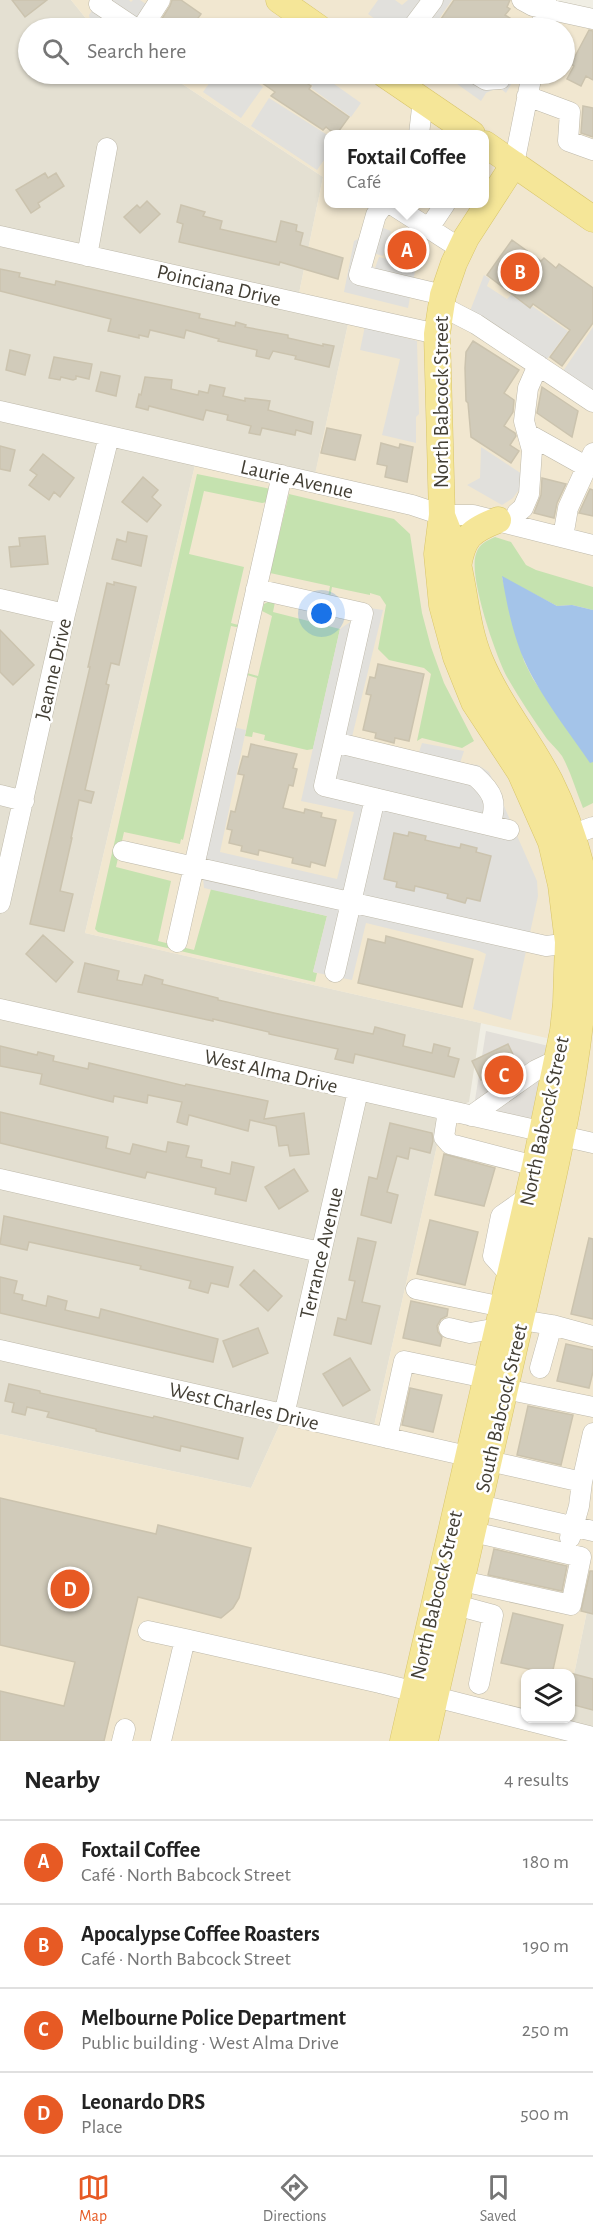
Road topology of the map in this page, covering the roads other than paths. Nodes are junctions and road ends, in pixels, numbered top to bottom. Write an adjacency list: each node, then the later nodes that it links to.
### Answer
1 (102, 0): 6 (street)
2 (160, 0): 7 (street)
3 (279, 0): 8 (main road)
4 (433, 0): 9 (street)
5 (536, 4): 10 (street)
6 (120, 18)
7 (148, 18)
8 (305, 18)
9 (420, 18)
10 (593, 18)
11 (399, 84): 13 (main road)
12 (530, 85): 18 (street); 19 (street)
13 (423, 100): 14 (street); 15 (main road)
14 (419, 130)
15 (465, 130)
16 (489, 147): 19 (main road)
17 (106, 148): 29 (street)
18 (593, 150)
19 (514, 164): 20 (main road, North Babcock Street); 25 (main road)
20 (489, 204)
21 (381, 208): 30 (street)
22 (397, 208): 26 (street)
23 (442, 208): 26 (street)
24 (487, 208): 28 (main road, North Babcock Street)
25 (593, 219)
26 (429, 228): 28 (street)
27 (0, 236): 29 (street, Poinciana Drive)
28 (461, 249): 30 (main road, North Babcock Street)
29 (87, 256): 31 (street, Poinciana Drive)
30 (442, 300): 31 (main road, North Babcock Street); 32 (street)
31 (437, 334): 39 (main road, North Babcock Street)
32 (538, 365): 33 (street); 35 (street)
33 (593, 402)
34 (0, 411): 36 (street, Laurie Avenue)
35 (528, 434): 37 (street); 40 (street)
36 (109, 436): 38 (street, Laurie Avenue); 46 (street, Jeanne Drive)
37 (590, 460): 41 (street)
38 (282, 476): 39 (street, Laurie Avenue); 44 (street)
39 (442, 515): 40 (street, Laurie Avenue); 43 (main road, North Babcock Street); 57 (main road, North Babcock Street)
40 (506, 522): 41 (street, Laurie Avenue); 43 (main road)
41 (563, 537): 42 (street, Laurie Avenue)
42 (593, 544)
43 (458, 567): 51 (main road, North Babcock Street)
44 (256, 589): 47 (street); 53 (street)
45 (0, 599): 46 (street)
46 (65, 614): 50 (street, Jeanne Drive)
47 (334, 742): 49 (street); 49 (street)
48 (0, 795): 50 (street)
49 (375, 798): 54 (street)
50 (24, 801): 55 (street, Jeanne Drive)
51 (582, 831): 57 (main road, North Babcock Street)
52 (123, 851): 53 (street)
53 (193, 867): 54 (street); 56 (street)
54 (350, 902): 57 (street); 58 (street)
55 (0, 903)
56 (177, 942)
57 (584, 942): 60 (main road, North Babcock Street); 64 (main road, North Babcock Street)
58 (335, 972)
59 (0, 1009): 61 (street, West Alma Drive)
60 (557, 1060): 63 (street); 64 (main road, North Babcock Street)
61 (358, 1091): 62 (street, West Alma Drive); 69 (street, Terrance Avenue)
62 (448, 1111): 63 (street, West Alma Drive); 66 (street)
63 (471, 1116): 64 (street, West Alma Drive)
64 (554, 1134): 65 (street, West Alma Drive); 66 (main road, North Babcock Street); 68 (main road, North Babcock Street)
65 (593, 1143)
66 (535, 1166): 71 (main road, North Babcock Street)
67 (0, 1179): 69 (street)
68 (537, 1250): 71 (main road, South Babcock Street)
69 (320, 1252): 79 (street, Terrance Avenue)
70 (416, 1289): 71 (street)
71 (507, 1318): 72 (street); 73 (street); 77 (main road, South Babcock Street)
72 (552, 1325): 74 (street); 76 (street)
73 (449, 1328)
74 (593, 1336)
75 (0, 1350): 79 (street, West Charles Drive)
76 (540, 1368)
77 (496, 1384): 78 (street); 81 (street); 82 (main road, South Babcock Street)
78 (593, 1407)
79 (284, 1415): 81 (street, West Charles Drive)
80 (593, 1432): 83 (street)
81 (387, 1438): 82 (street, West Charles Drive)
82 (478, 1458): 83 (street, West Charles Drive); 84 (main road, South Babcock Street); 92 (main road, North Babcock Street)
83 (582, 1482): 85 (street)
84 (479, 1505): 85 (street); 86 (main road, South Babcock Street)
85 (584, 1529): 87 (street)
86 (473, 1532): 87 (street); 88 (main road, South Babcock Street)
87 (564, 1553): 88 (street)
88 (459, 1593): 91 (street); 92 (main road, South Babcock Street)
89 (148, 1630): 90 (street)
90 (184, 1639): 92 (street); 95 (street)
91 (479, 1684)
92 (425, 1694): 93 (street); 96 (main road, North Babcock Street); 97 (main road, South Babcock Street)
93 (548, 1734): 94 (street)
94 (593, 1737)
95 (161, 1741)
96 (403, 1741)
97 (425, 1741)

